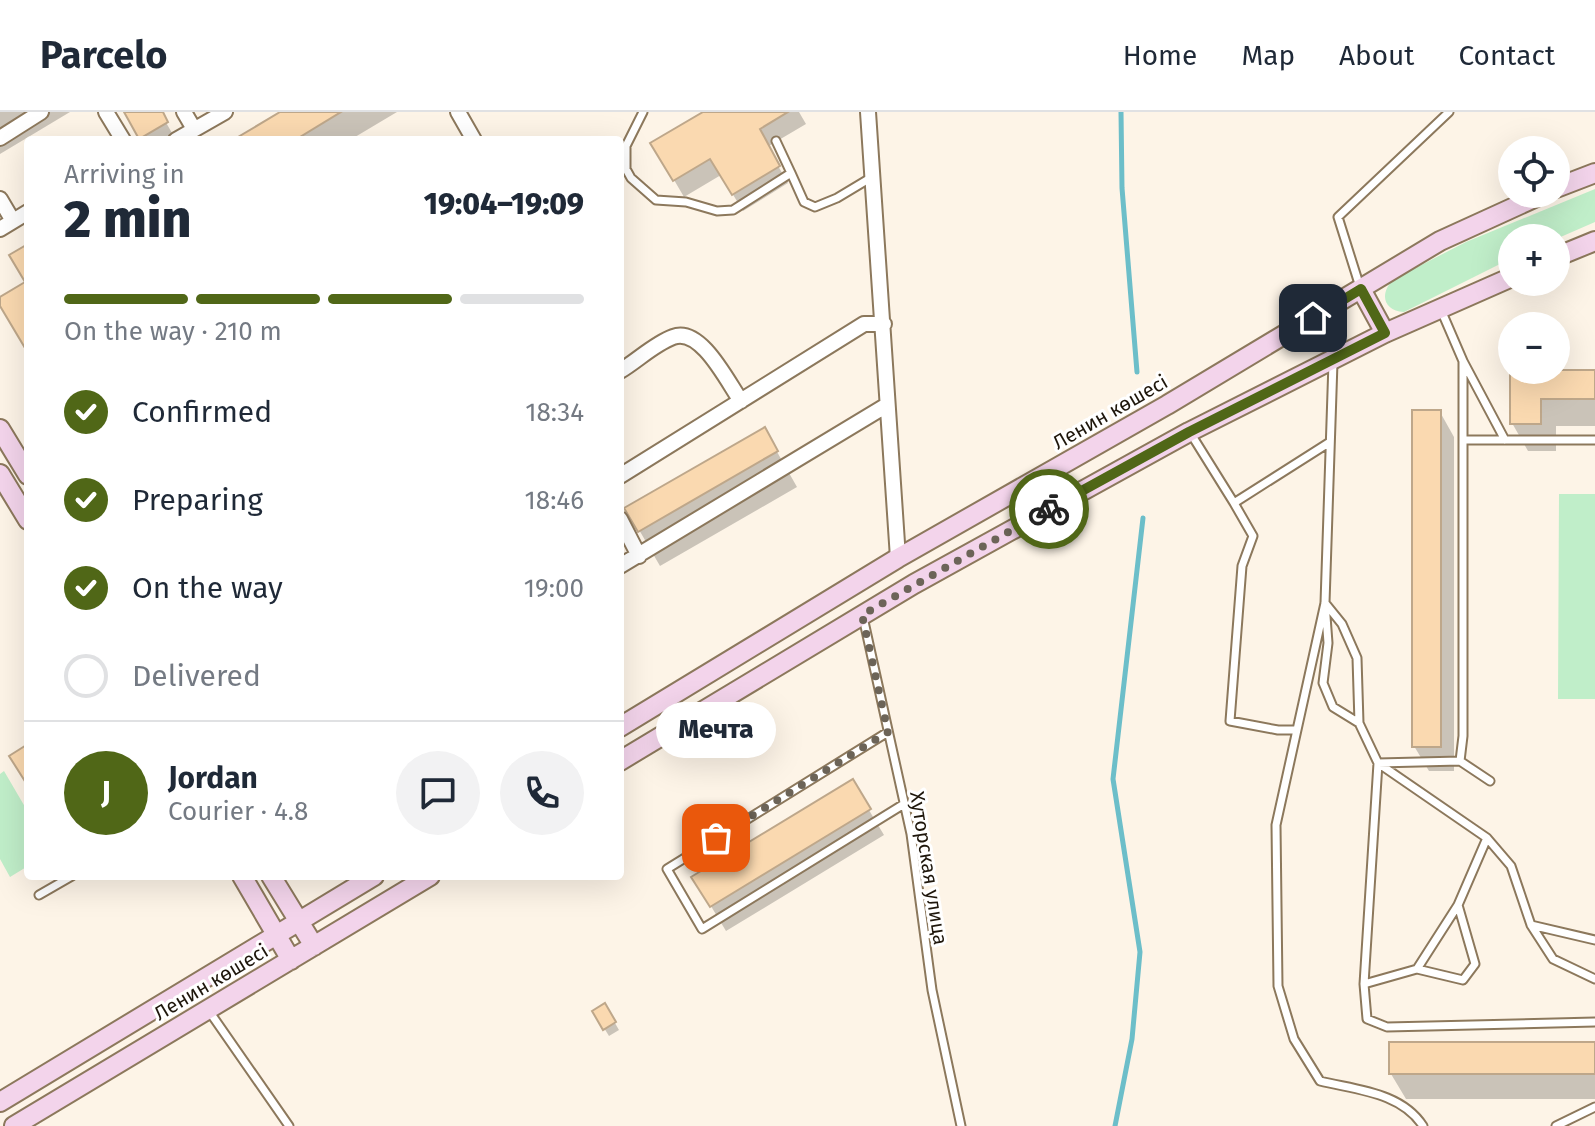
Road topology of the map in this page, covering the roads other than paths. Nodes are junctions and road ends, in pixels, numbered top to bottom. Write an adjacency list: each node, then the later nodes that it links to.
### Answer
1 (41, 112): 13 (street)
2 (106, 112): 10 (street)
3 (184, 112): 9 (street)
4 (225, 112): 9 (street)
5 (458, 112): 12 (street)
6 (643, 112): 15 (lane)
7 (868, 112): 17 (street)
8 (1449, 112): 25 (lane)
9 (194, 129): 11 (street)
10 (121, 136)
11 (183, 136)
12 (472, 136)
13 (0, 138)
14 (776, 141): 15 (lane)
15 (791, 173): 17 (lane)
16 (1595, 173): 18 (main road)
17 (872, 177): 27 (street)
18 (1570, 183)
19 (0, 199): 21 (street)
20 (1512, 208): 25 (main road, Ленин көшесі)
21 (7, 225)
22 (1595, 241): 23 (main road)
23 (1570, 251)
24 (1498, 284): 26 (main road)
25 (1361, 289): 28 (main road); 47 (main road, Ленин көшесі)
26 (1441, 310): 28 (main road); 30 (lane)
27 (884, 324): 32 (street); 33 (street)
28 (1385, 333): 29 (main road)
29 (1333, 360): 35 (main road); 39 (lane)
30 (1463, 361): 36 (lane); 37 (lane)
31 (624, 365): 32 (street)
32 (741, 401): 42 (street)
33 (887, 405): 46 (street); 47 (street)
34 (0, 429): 40 (main road)
35 (1189, 432): 43 (lane); 49 (main road)
36 (1463, 440): 37 (lane); 57 (lane)
37 (1505, 440): 38 (lane)
38 (1595, 440)
39 (1330, 442): 43 (lane); 50 (lane)
40 (24, 468)
41 (0, 474): 44 (main road)
42 (624, 474)
43 (1234, 503): 54 (lane)
44 (24, 513)
45 (624, 527): 46 (street)
46 (639, 556): 48 (street)
47 (898, 558): 49 (main road); 53 (main road, Ленин көшесі)
48 (624, 564)
49 (914, 584): 51 (main road)
50 (1325, 603): 52 (lane); 52 (lane); 54 (lane)
51 (862, 615): 55 (lane, Хуторская улица); 56 (main road)
52 (1359, 723): 58 (lane)
53 (624, 725)
54 (1296, 730): 85 (lane)
55 (888, 732): 60 (lane, Хуторская улица); 60 (lane)
56 (624, 759)
57 (1460, 761): 58 (lane); 59 (lane)
58 (1378, 763): 61 (lane); 77 (lane)
59 (1490, 781)
60 (904, 804): 84 (lane, Хуторская улица)
61 (1487, 838): 68 (lane); 70 (lane)
62 (65, 880): 67 (lane)
63 (244, 880): 71 (main road)
64 (273, 880): 69 (main road)
65 (367, 880): 69 (main road, Ленин көшесі)
66 (423, 880): 73 (main road, Ленин көшесі)
67 (39, 895)
68 (1458, 905): 75 (lane); 75 (lane)
69 (299, 922): 71 (main road, Ленин көшесі); 73 (main road)
70 (1531, 925): 72 (lane); 76 (lane)
71 (277, 934): 74 (main road); 80 (main road, Ленин көшесі)
72 (1595, 940)
73 (314, 946): 74 (main road, Ленин көшесі)
74 (291, 960): 78 (main road, Ленин көшесі)
75 (1417, 969): 77 (lane)
76 (1595, 979)
77 (1364, 984): 79 (lane)
78 (207, 1010): 82 (main road, Ленин көшесі); 83 (lane)
79 (1595, 1022)
80 (0, 1102)
81 (1595, 1107): 86 (lane)
82 (14, 1126)
83 (289, 1126)
84 (961, 1126)
85 (1423, 1126)
86 (1556, 1126)

